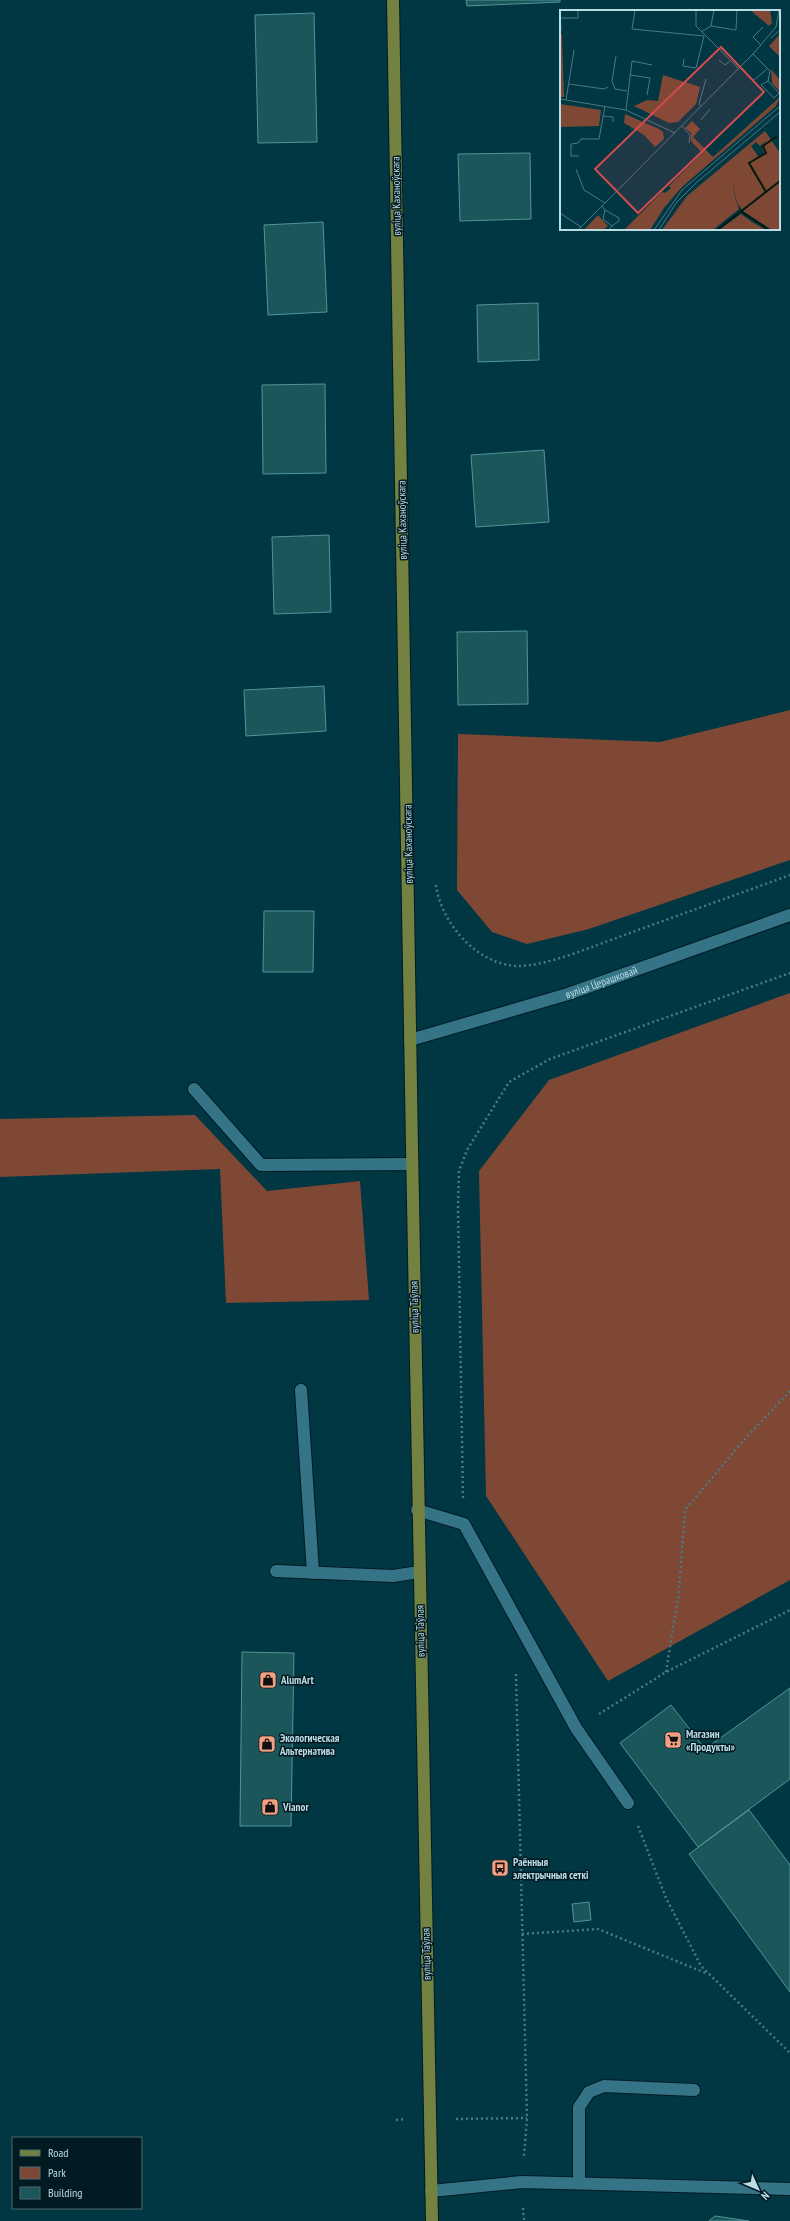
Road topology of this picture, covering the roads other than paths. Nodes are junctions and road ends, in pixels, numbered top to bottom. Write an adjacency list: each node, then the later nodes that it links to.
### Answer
1 (393, 0): 3 (main road, вуліца Каханоўскага)
2 (790, 915): 3 (street, вуліца Церашковай)
3 (410, 1040): 5 (main road, вуліца Таўлая)
4 (194, 1089): 5 (street)
5 (412, 1164): 7 (main road, вуліца Таўлая)
6 (301, 1390): 10 (street)
7 (417, 1510): 9 (main road, вуліца Таўлая); 11 (street)
8 (276, 1571): 10 (street)
9 (419, 1572): 10 (street); 15 (main road, вуліца Таўлая)
10 (313, 1573)
11 (628, 1803)
12 (694, 2090): 13 (street)
13 (579, 2182): 14 (street); 15 (street)
14 (790, 2188)
15 (431, 2191): 16 (main road, вуліца Таўлая)
16 (432, 2221)

